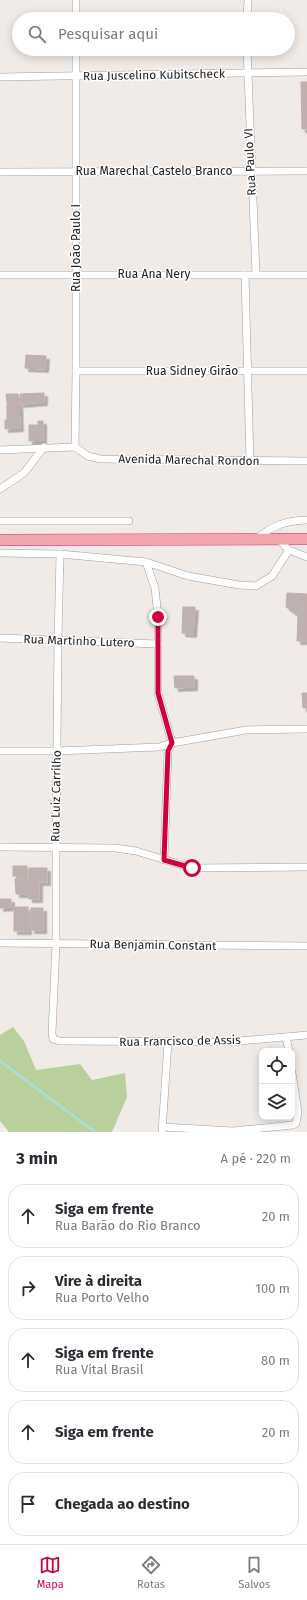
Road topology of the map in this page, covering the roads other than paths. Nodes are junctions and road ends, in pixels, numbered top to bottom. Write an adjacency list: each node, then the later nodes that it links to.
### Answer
1 (76, 0): 3 (street)
2 (248, 0): 4 (street)
3 (76, 12)
4 (247, 12)
5 (76, 56): 9 (street, Rua João Paulo I)
6 (247, 56): 8 (street, Rua Paulo VI)
7 (307, 72): 8 (street, Rua Juscelino Kubitscheck)
8 (247, 73): 9 (street, Rua Juscelino Kubitscheck); 12 (street, Rua Paulo VI)
9 (76, 76): 10 (street, Rua Juscelino Kubitscheck); 14 (street, Rua João Paulo I)
10 (0, 77)
11 (307, 170): 12 (street, Rua Marechal Castelo Branco)
12 (251, 171): 14 (street, Rua Marechal Castelo Branco); 16 (street, Rua Paulo VI)
13 (0, 172): 14 (street, Rua Marechal Castelo Branco)
14 (77, 172): 15 (street, Rua João Paulo I)
15 (76, 274): 17 (street, Rua Ana Nery); 18 (street, Rua Ana Nery); 20 (street, Rua João Paulo I)
16 (256, 274): 18 (street, Rua Ana Nery); 19 (street, Rua Ana Nery)
17 (0, 275)
18 (245, 275): 21 (street)
19 (307, 275)
20 (76, 371): 21 (street, Rua Sidney Girão); 23 (street, Rua João Paulo I)
21 (247, 371): 22 (street, Rua Sidney Girão); 26 (street)
22 (307, 371)
23 (75, 447): 24 (street); 26 (street, Avenida Marechal Rondon)
24 (44, 448): 25 (street); 28 (street)
25 (0, 450)
26 (250, 461): 27 (street, Avenida Marechal Rondon)
27 (307, 461)
28 (0, 489)
29 (307, 520): 35 (street)
30 (0, 521): 31 (street)
31 (129, 521)
32 (278, 539): 33 (highway); 35 (highway); 36 (street)
33 (307, 539)
34 (0, 540): 35 (highway)
35 (255, 540)
36 (289, 550): 39 (street); 40 (street)
37 (0, 553): 38 (street)
38 (60, 554): 40 (street); 42 (street, Rua Luiz Carrilho)
39 (307, 556)
40 (146, 562): 43 (street)
41 (0, 638): 42 (street, Rua Martinho Lutero)
42 (58, 639): 43 (street, Rua Martinho Lutero); 47 (street, Rua Luiz Carrilho)
43 (158, 644): 45 (street)
44 (307, 729): 45 (street)
45 (172, 743): 47 (street); 50 (street)
46 (0, 751): 47 (street)
47 (57, 751): 49 (street, Rua Luiz Carrilho)
48 (0, 847): 49 (street)
49 (56, 848): 50 (street); 53 (street, Rua Luiz Carrilho)
50 (167, 861): 51 (street)
51 (307, 867)
52 (0, 943): 53 (street, Rua Benjamin Constant)
53 (56, 944): 54 (street, Rua Benjamin Constant); 57 (street, Rua Luiz Carrilho)
54 (307, 946)
55 (307, 1035): 56 (street, Rua Francisco de Assis)
56 (286, 1037): 58 (street, Rua Francisco de Assis); 59 (street)
57 (53, 1038): 58 (street, Rua Francisco de Assis)
58 (168, 1042): 61 (street)
59 (288, 1048)
60 (294, 1084): 61 (street)
61 (162, 1129)

